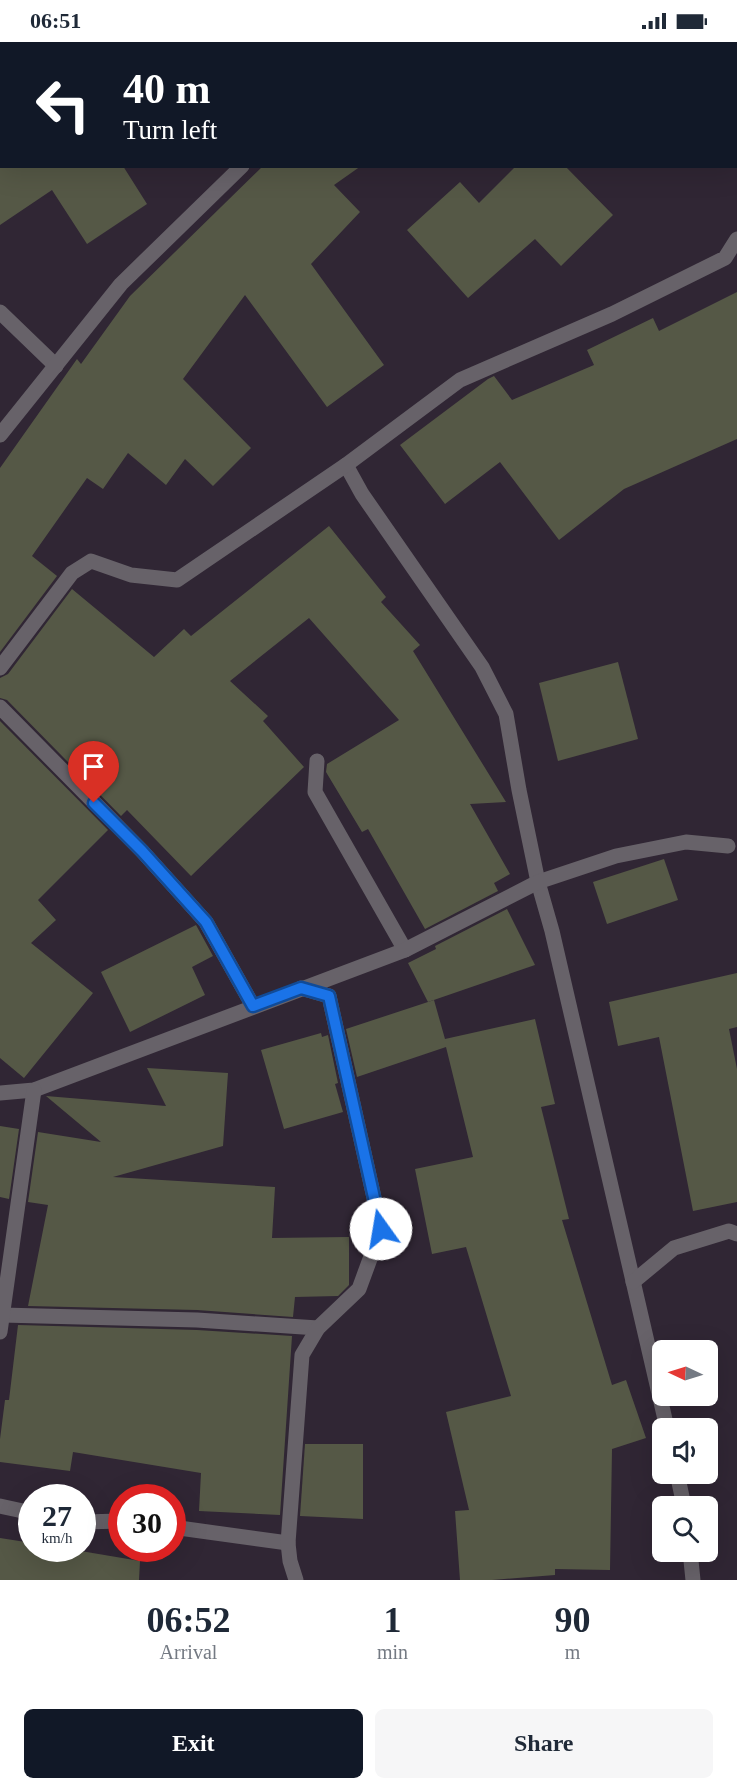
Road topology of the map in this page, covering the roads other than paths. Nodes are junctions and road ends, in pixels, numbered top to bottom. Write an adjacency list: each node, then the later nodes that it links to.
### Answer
1 (240, 168): 4 (street)
2 (737, 239): 6 (street)
3 (0, 312): 4 (street)
4 (56, 366): 5 (street)
5 (0, 435)
6 (346, 465): 7 (street); 11 (street)
7 (0, 668)
8 (0, 707): 14 (street)
9 (317, 761): 12 (street)
10 (728, 846): 11 (street)
11 (538, 882): 12 (street); 18 (street)
12 (405, 950): 13 (street)
13 (301, 988): 14 (street); 20 (street)
14 (253, 1006): 15 (street)
15 (34, 1090): 16 (street); 19 (street)
16 (0, 1093)
17 (737, 1234): 18 (street)
18 (633, 1282): 22 (street)
19 (2, 1315): 20 (street); 21 (street)
20 (318, 1328): 26 (street)
21 (0, 1332)
22 (665, 1418)
23 (0, 1506): 24 (street)
24 (18, 1510)
25 (186, 1529): 26 (street)
26 (288, 1543): 28 (street)
27 (691, 1562): 29 (street)
28 (296, 1580)
29 (693, 1580)

